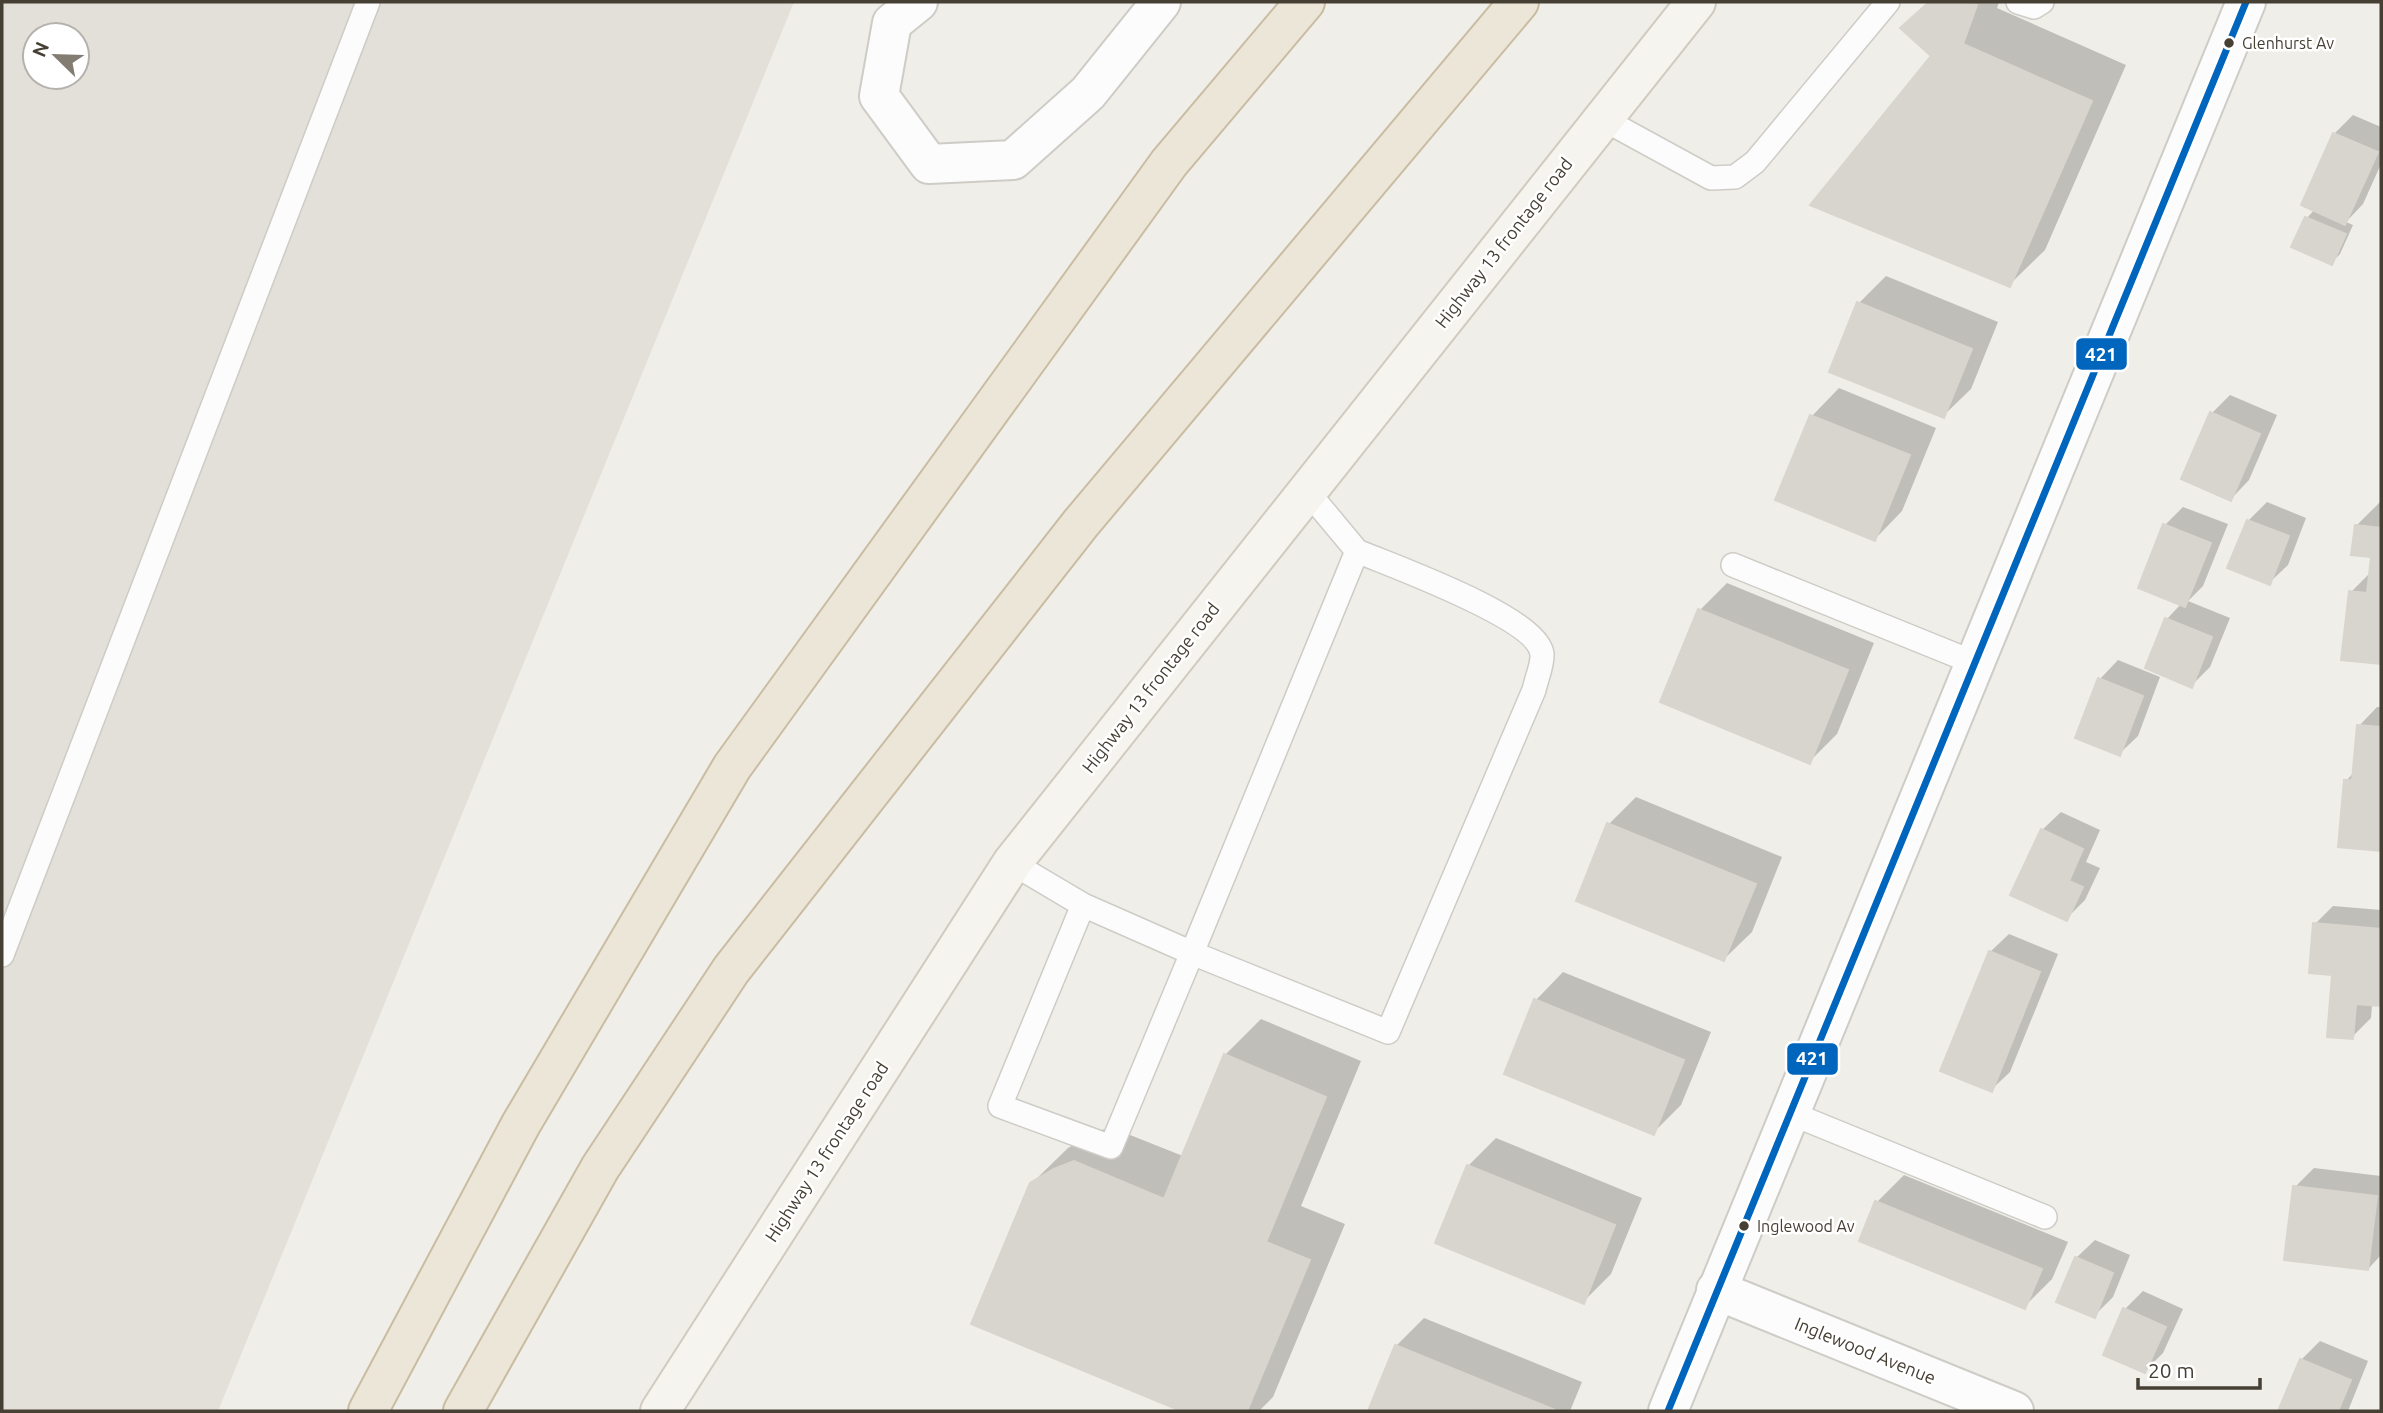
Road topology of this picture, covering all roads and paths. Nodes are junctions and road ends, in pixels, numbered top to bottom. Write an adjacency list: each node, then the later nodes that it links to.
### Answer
1 (368, 2): 19 (lane)
2 (918, 2): 3 (street)
3 (1161, 2)
4 (1305, 2): 23 (highway)
5 (1520, 2): 24 (highway)
6 (1696, 2): 11 (street, Highway 13 frontage road)
7 (1888, 2): 11 (lane)
8 (2018, 2): 9 (lane)
9 (2042, 2)
10 (2246, 2): 15 (street)
11 (1603, 119): 12 (street, Highway 13 frontage road)
12 (1307, 491): 13 (lane); 16 (street, Highway 13 frontage road)
13 (1357, 551): 18 (lane); 18 (lane)
14 (1733, 565): 15 (lane)
15 (1975, 663): 20 (street)
16 (1012, 863): 17 (lane); 25 (street, Highway 13 frontage road)
17 (1083, 905): 18 (lane); 18 (lane)
18 (1192, 953)
19 (2, 955)
20 (1790, 1113): 21 (lane); 22 (street)
21 (2045, 1217)
22 (1716, 1290): 26 (street); 27 (street, Inglewood Avenue)
23 (368, 1411)
24 (463, 1411)
25 (660, 1411)
26 (1668, 1411)
27 (2014, 1411)

